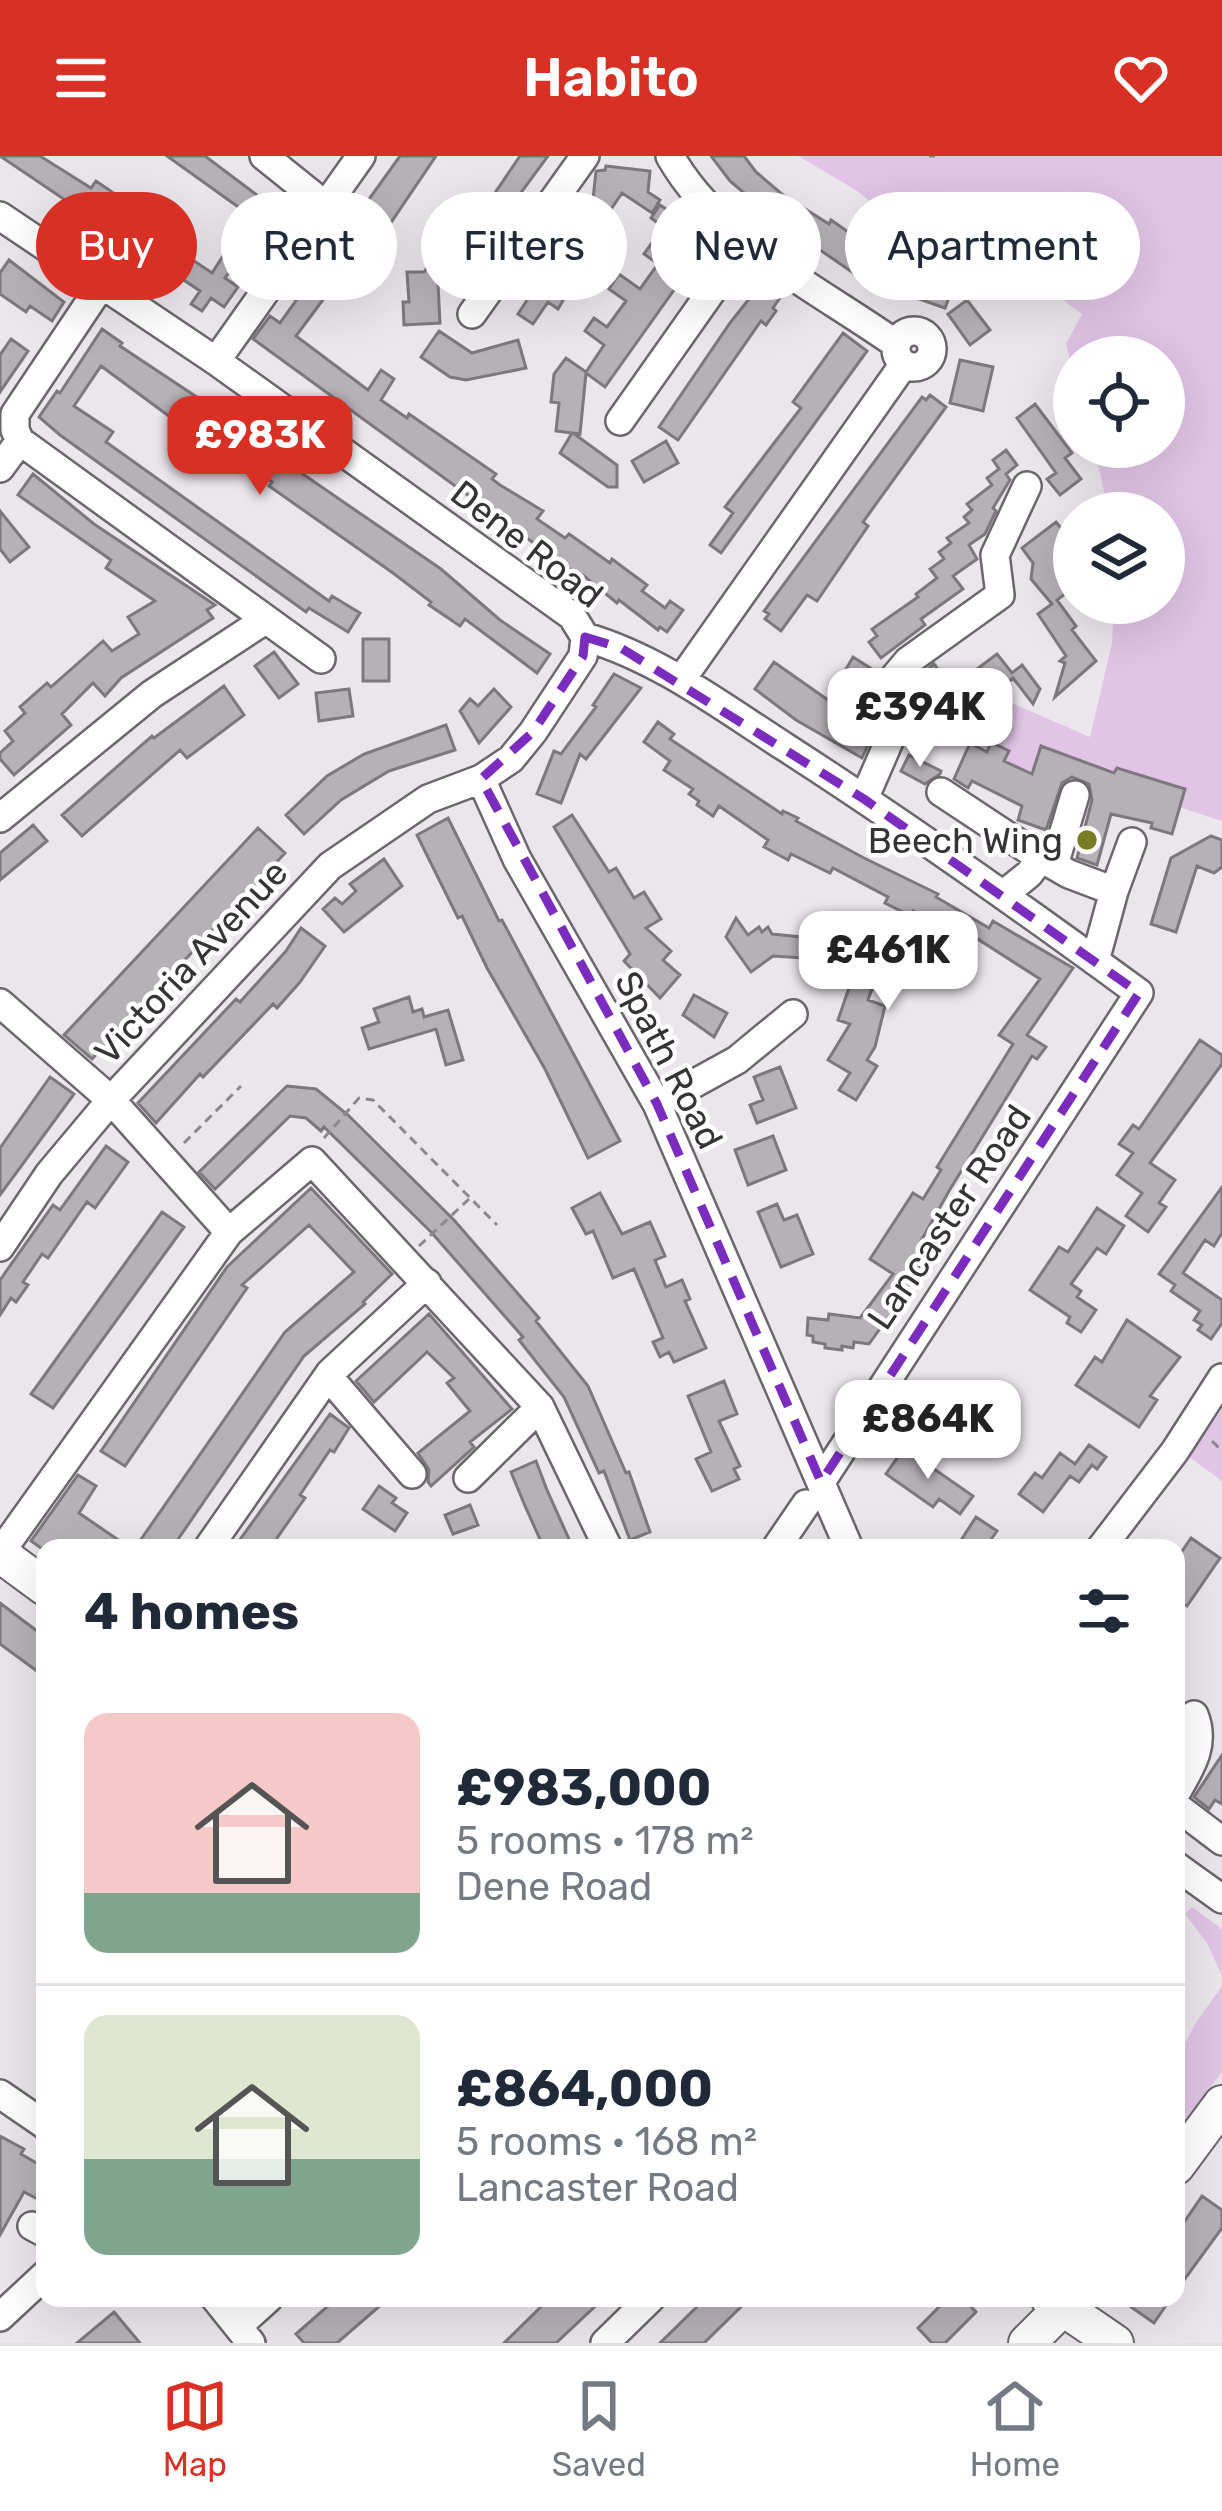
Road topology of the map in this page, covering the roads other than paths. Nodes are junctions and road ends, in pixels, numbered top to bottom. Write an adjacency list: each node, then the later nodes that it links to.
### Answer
1 (264, 156): 5 (street)
2 (361, 156): 6 (street)
3 (585, 156): 15 (street)
4 (670, 156): 7 (street)
5 (309, 192)
6 (335, 192)
7 (696, 192)
8 (0, 216): 9 (street, Dene Road)
9 (36, 240)
10 (821, 296): 24 (street)
11 (91, 300): 18 (street)
12 (126, 300): 16 (street, Dene Road)
13 (259, 300): 16 (street)
14 (706, 300): 17 (street)
15 (472, 314)
16 (216, 361): 22 (street, Dene Road)
17 (620, 421)
18 (20, 441): 19 (street); 21 (street)
19 (0, 468)
20 (1028, 486): 28 (street)
21 (265, 620): 23 (street); 29 (street)
22 (585, 637): 24 (street, Dene Road); 25 (street)
23 (321, 659)
24 (681, 680): 28 (street, Dene Road)
25 (481, 779): 38 (street, Victoria Avenue); 39 (street, Spath Road)
26 (941, 792): 31 (street)
27 (1075, 795): 31 (street)
28 (864, 799): 33 (street, Dene Road)
29 (0, 818)
30 (1132, 842): 32 (street)
31 (1048, 862): 32 (street); 33 (street)
32 (1114, 891): 34 (street)
33 (1004, 893): 34 (street, Dene Road)
34 (1095, 961): 35 (street, Dene Road)
35 (1139, 993): 48 (street, Lancaster Road)
36 (793, 1014): 39 (street)
37 (5, 1018): 38 (street)
38 (111, 1100): 40 (street); 41 (street, Victoria Avenue)
39 (657, 1104): 48 (street, Spath Road)
40 (229, 1232): 42 (street); 54 (street)
41 (0, 1247)
42 (427, 1283): 43 (street); 45 (street)
43 (328, 1376): 46 (street); 49 (street)
44 (1222, 1378): 53 (street)
45 (540, 1407): 47 (street); 50 (street)
46 (412, 1474)
47 (468, 1478)
48 (814, 1493): 51 (street, Lancaster Road); 52 (street, Spath Road)
49 (214, 1539)
50 (604, 1539)
51 (782, 1539)
52 (843, 1539)
53 (1108, 1539)
54 (0, 1553): 55 (main road)
55 (36, 1580)
56 (1193, 1715): 57 (street)
57 (1185, 1775)
58 (1185, 1814): 59 (street)
59 (1222, 1841)
60 (1185, 1872): 61 (street)
61 (1222, 1899)
62 (0, 2094): 64 (street)
63 (1222, 2104): 65 (main road)
64 (36, 2119)
65 (1185, 2144)
66 (36, 2284): 72 (street)
67 (222, 2307): 73 (street)
68 (264, 2307): 73 (street)
69 (642, 2307): 74 (street)
70 (1056, 2307): 75 (main road)
71 (1069, 2307): 76 (main road)
72 (0, 2317)
73 (246, 2338)
74 (605, 2343)
75 (1027, 2343)
76 (1115, 2343)

